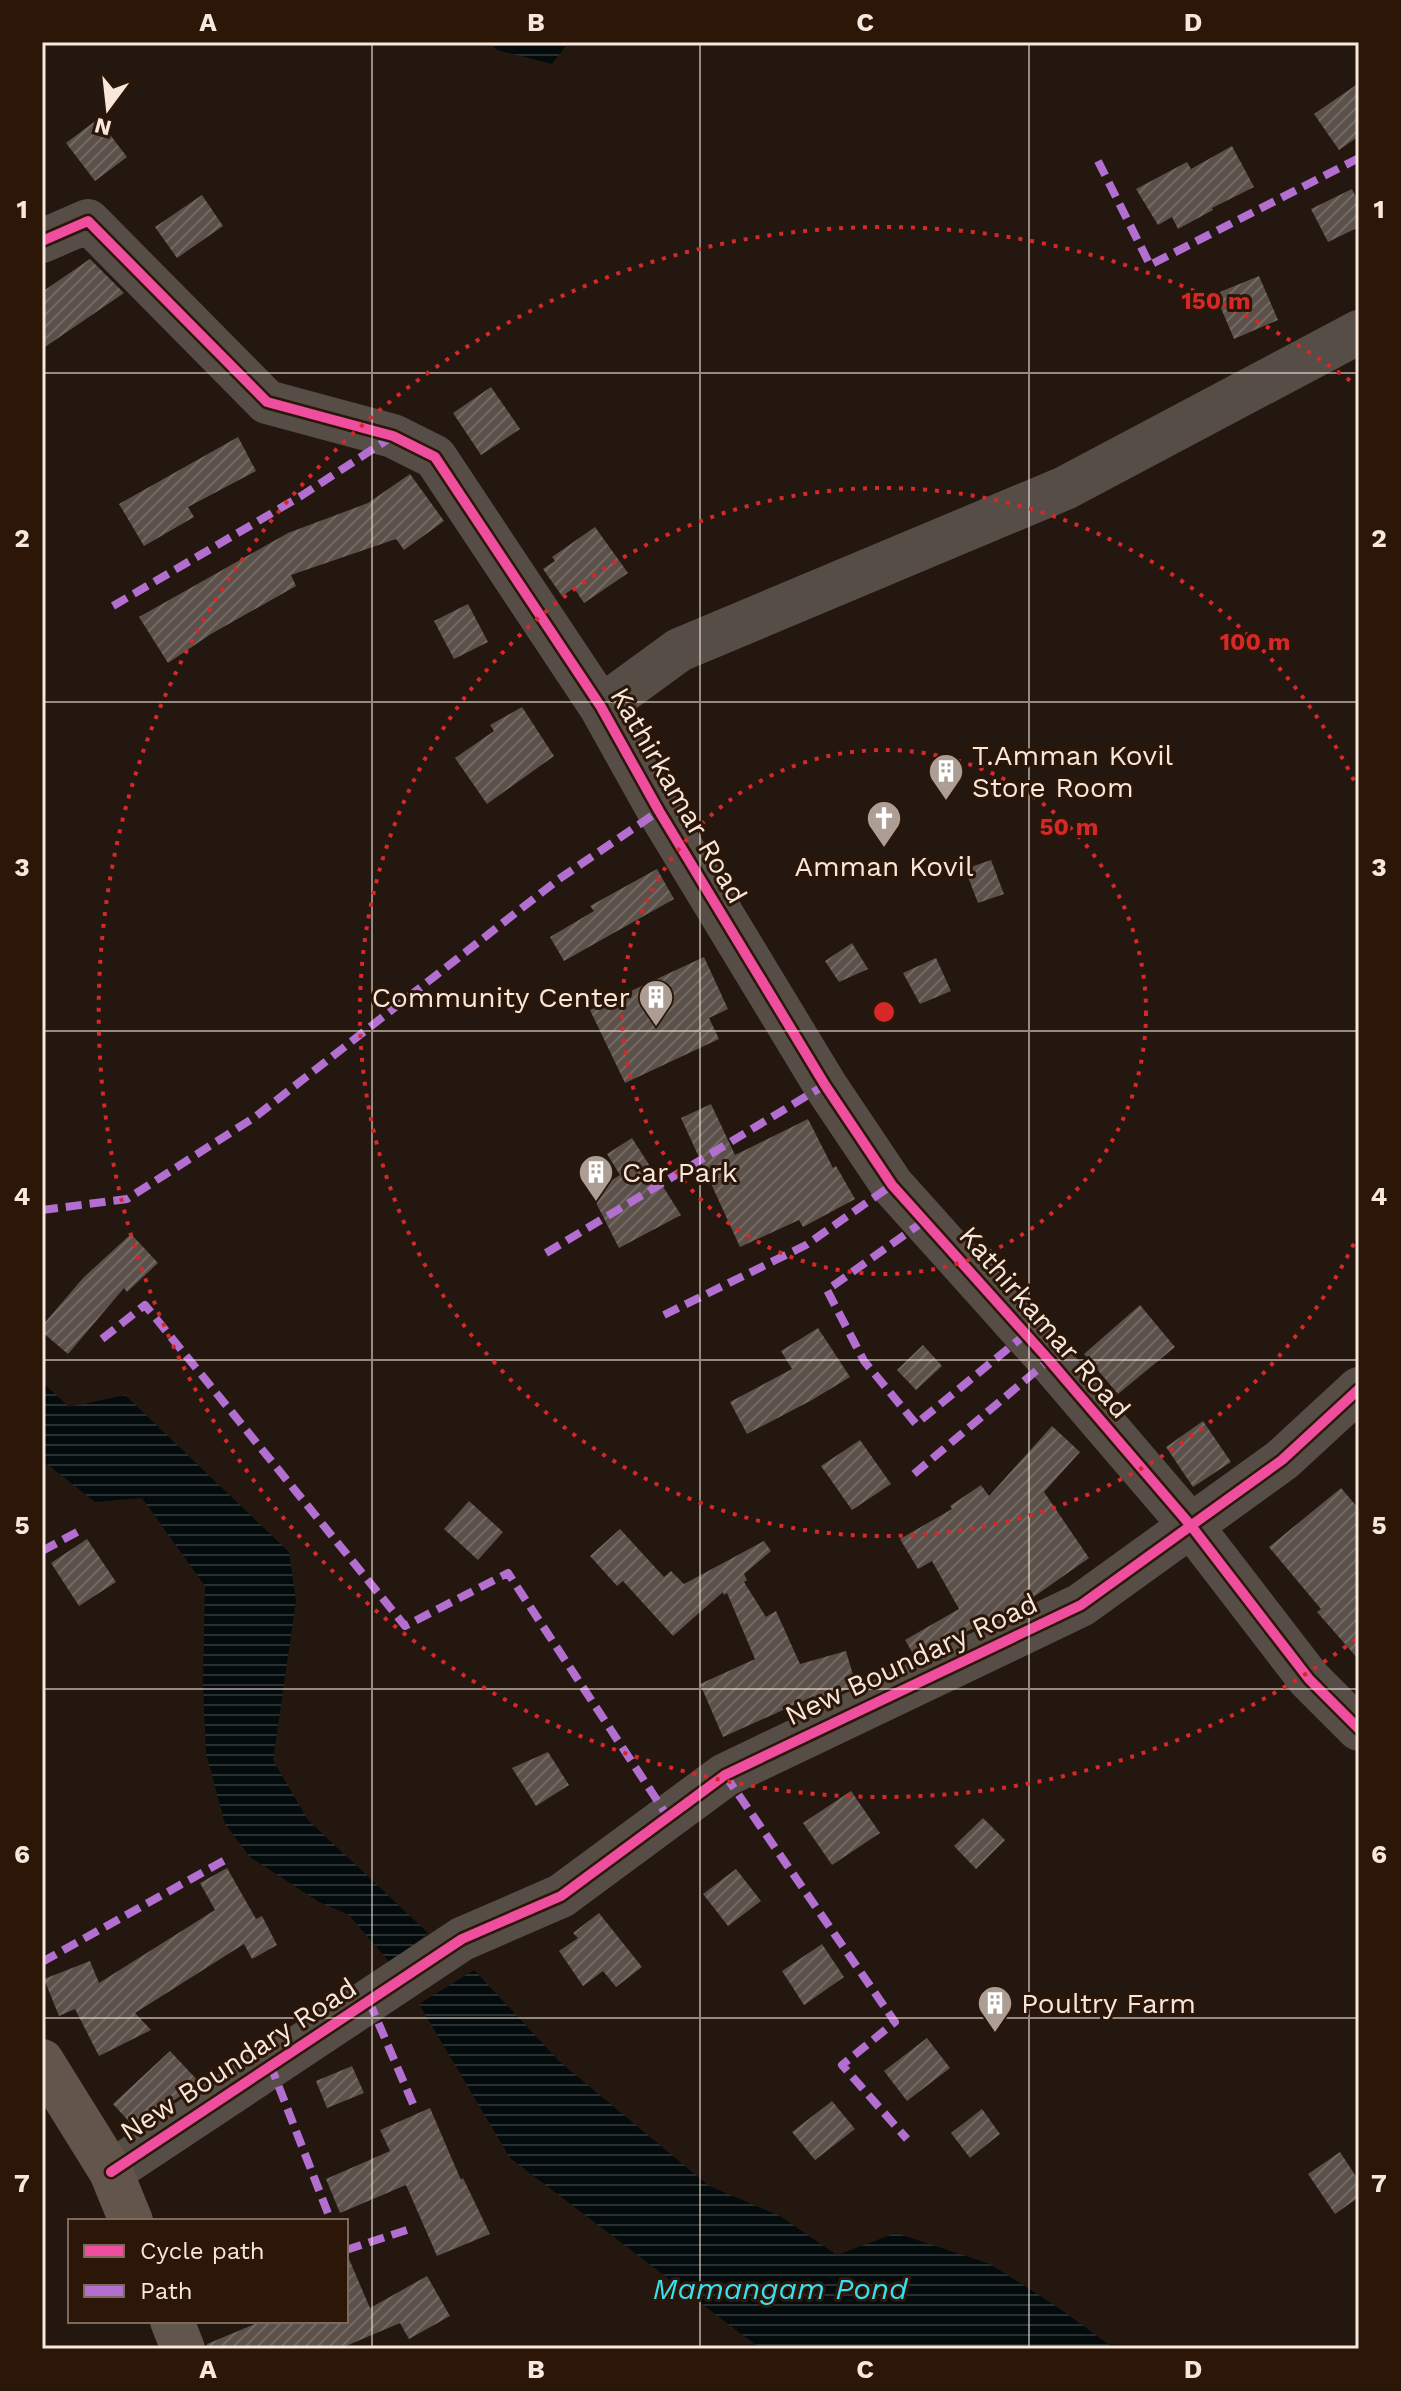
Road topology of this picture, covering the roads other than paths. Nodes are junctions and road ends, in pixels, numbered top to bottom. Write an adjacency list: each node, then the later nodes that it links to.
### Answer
1 (42, 241): 3 (street, Kathirkamar Road)
2 (1359, 332): 3 (street)
3 (601, 707): 5 (street, Kathirkamar Road)
4 (1359, 1389): 5 (street, New Boundary Road)
5 (1192, 1527): 6 (street, Kathirkamar Road); 8 (street, New Boundary Road)
6 (1359, 1729)
7 (42, 2061): 8 (main road)
8 (111, 2172): 9 (main road)
9 (130, 2219)
10 (173, 2323): 11 (main road)
11 (183, 2349)

